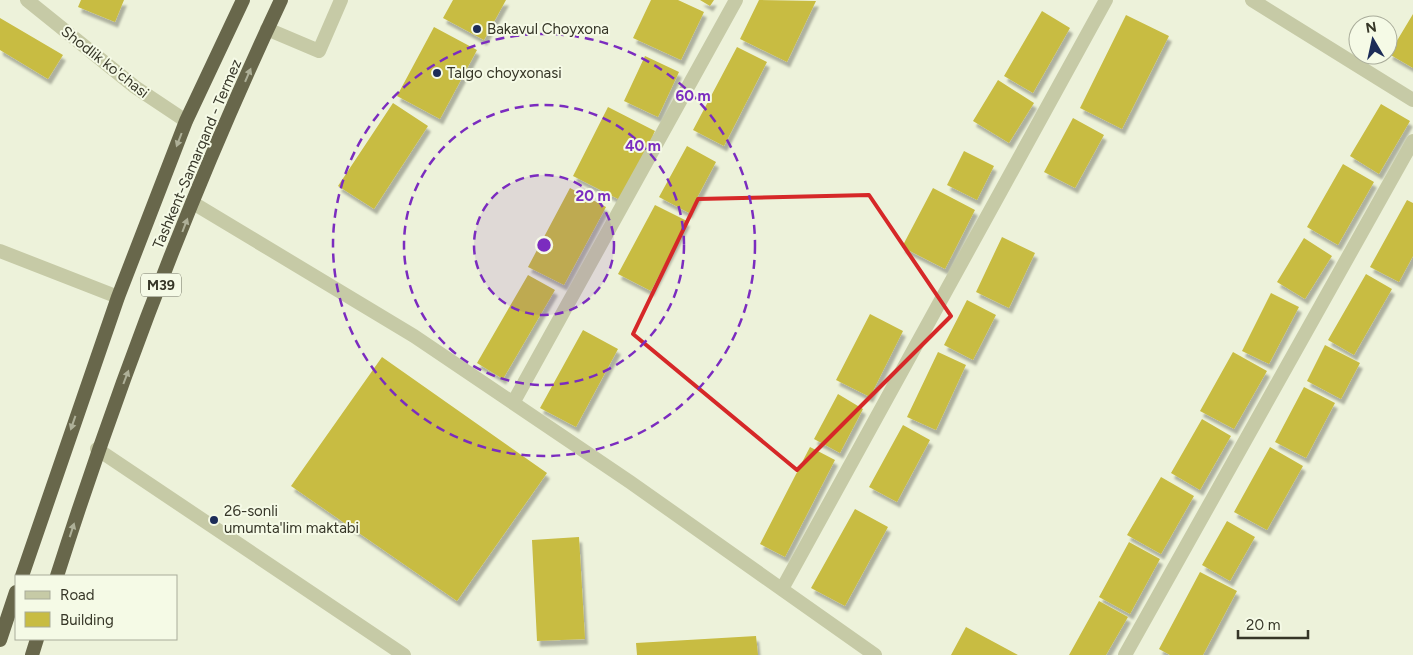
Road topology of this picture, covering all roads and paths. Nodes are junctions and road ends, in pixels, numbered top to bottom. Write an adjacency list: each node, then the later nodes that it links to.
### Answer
1 (26, 0): 10 (street, Shodlik ko'chasi)
2 (243, 0): 10 (highway, Tashkent-Samarqand - Termez / M39)
3 (281, 0): 8 (highway, Tashkent-Samarqand - Termez / M39)
4 (342, 0): 8 (street)
5 (736, 0): 15 (street)
6 (1106, 0): 19 (street)
7 (1252, 0): 9 (street)
8 (268, 28): 12 (highway, Tashkent-Samarqand - Termez / M39, one-way to 8)
9 (1413, 100)
10 (186, 121): 14 (highway, Tashkent-Samarqand - Termez / M39, one-way to 14)
11 (1413, 141): 27 (street)
12 (193, 203): 15 (street); 16 (highway, Tashkent-Samarqand - Termez / M39, one-way to 12)
13 (0, 251): 14 (street)
14 (118, 297): 17 (highway, Tashkent-Samarqand - Termez / M39, one-way to 17)
15 (513, 403): 19 (street)
16 (97, 449): 18 (highway, Tashkent-Samarqand - Termez / M39, one-way to 16); 25 (street)
17 (22, 575)
18 (57, 575)
19 (782, 589): 26 (street)
20 (15, 594): 21 (highway)
21 (3, 618): 22 (highway)
22 (0, 640)
23 (37, 640): 24 (highway)
24 (32, 655)
25 (404, 655)
26 (875, 655)
27 (1125, 655)

